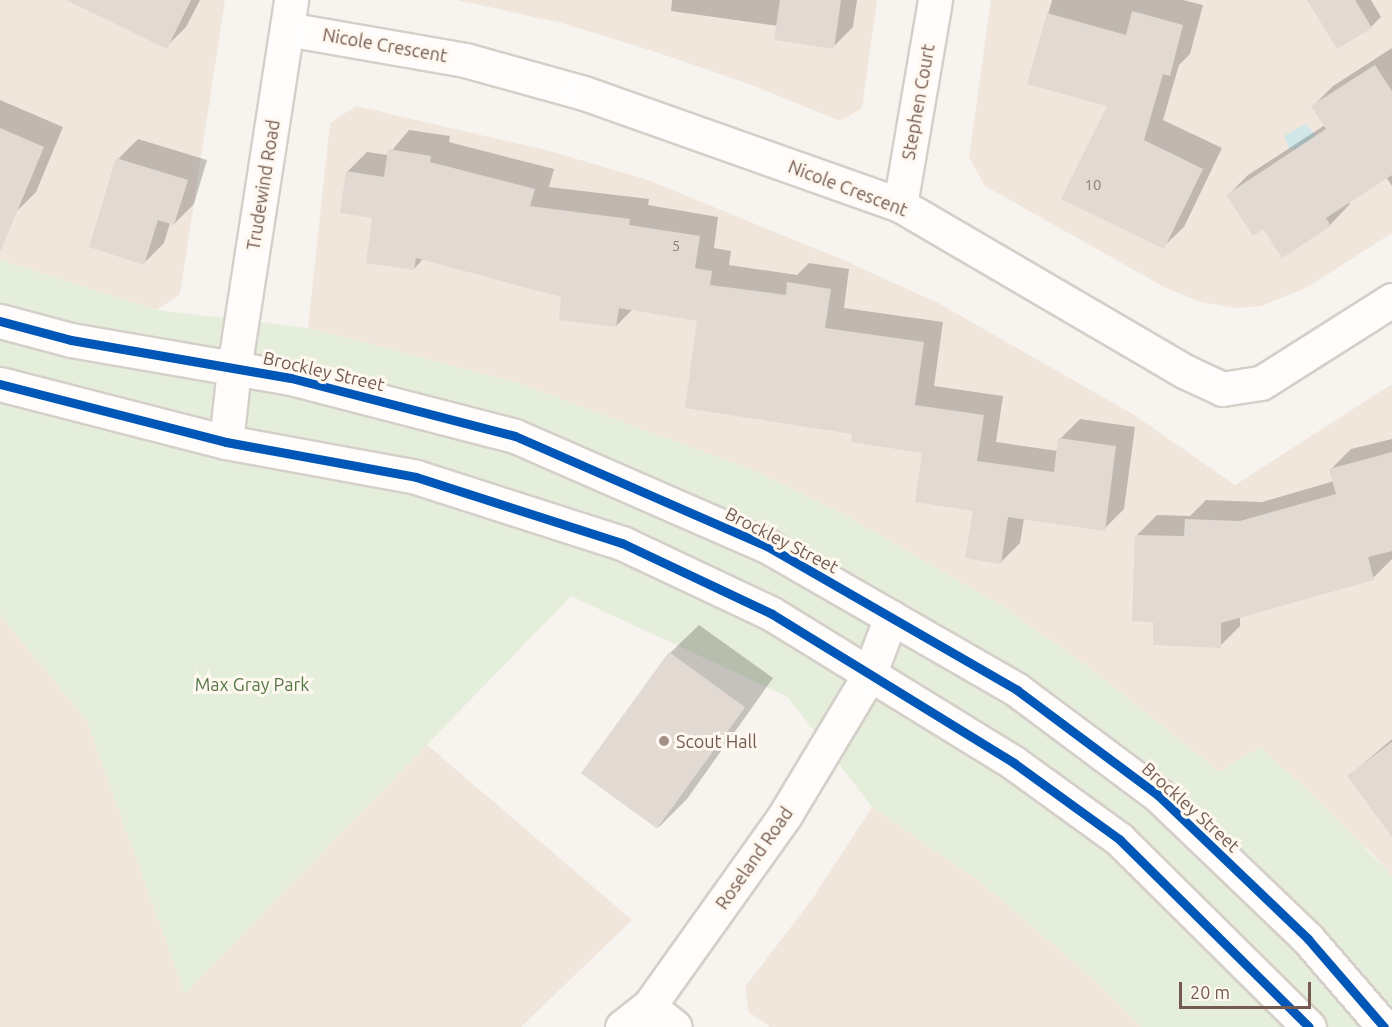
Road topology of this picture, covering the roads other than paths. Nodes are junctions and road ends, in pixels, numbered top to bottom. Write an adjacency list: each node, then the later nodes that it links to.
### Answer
1 (935, 0): 3 (main road, Stephen Court)
2 (289, 15): 3 (main road, Nicole Crescent); 6 (main road, Trudewind Road)
3 (900, 205): 4 (main road, Nicole Crescent)
4 (1392, 300)
5 (0, 321): 6 (main road, Brockley Street)
6 (234, 369): 8 (main road, Trudewind Road); 9 (main road, Brockley Street)
7 (0, 384): 8 (main road)
8 (226, 442): 10 (main road)
9 (891, 617): 10 (main road, Roseland Road); 15 (main road, Brockley Street)
10 (869, 675): 11 (main road, Roseland Road); 14 (main road)
11 (649, 1006): 12 (main road, Roseland Road); 13 (main road)
12 (622, 1027)
13 (675, 1027)
14 (1309, 1027)
15 (1384, 1027)

